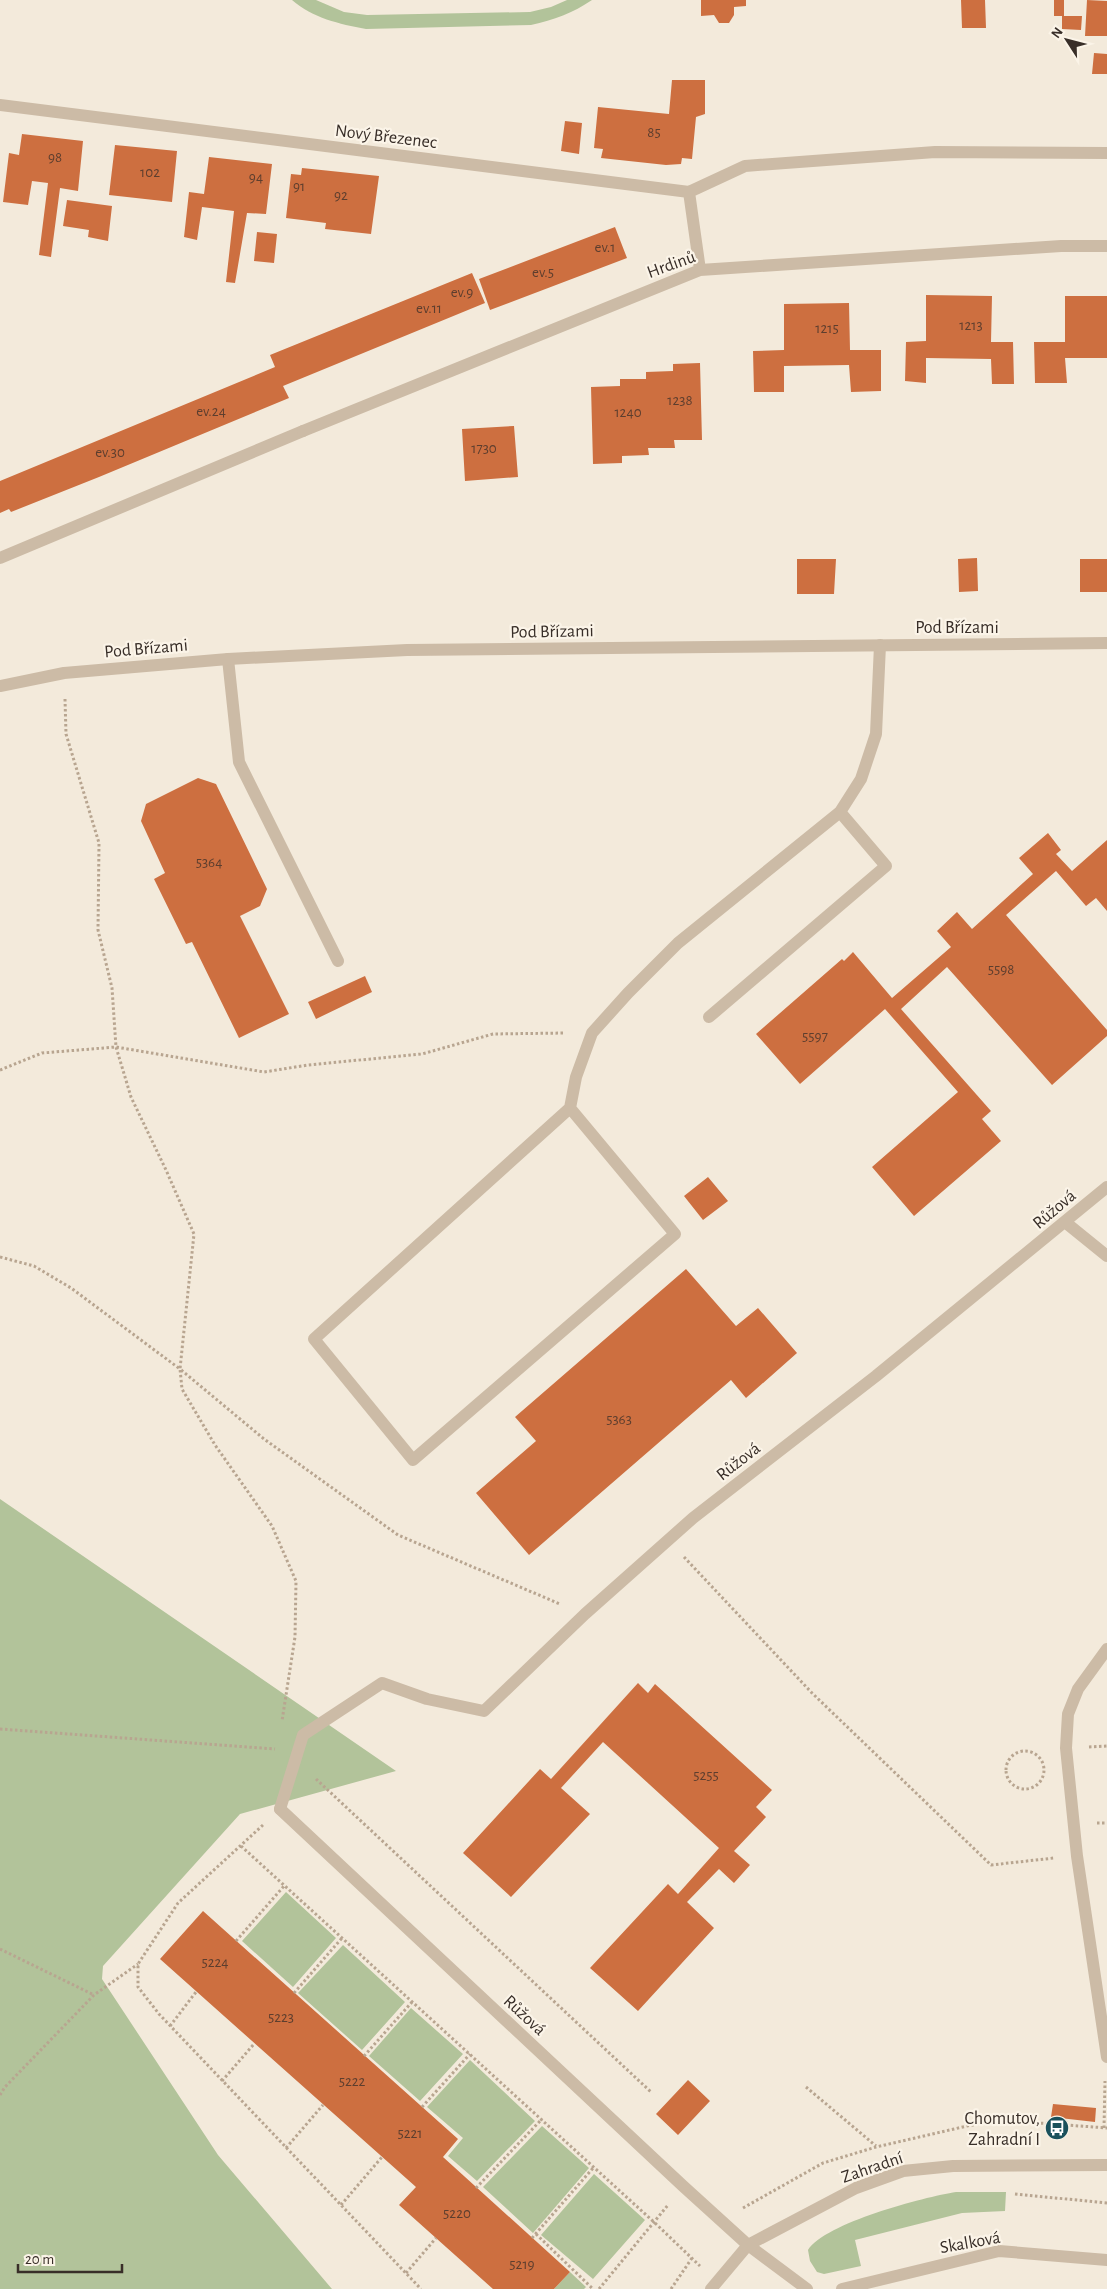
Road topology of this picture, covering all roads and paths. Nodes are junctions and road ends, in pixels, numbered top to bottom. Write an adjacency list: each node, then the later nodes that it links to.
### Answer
1 (0, 105): 3 (street, Nový Březenec)
2 (1107, 154): 3 (street)
3 (688, 192): 5 (street)
4 (1107, 246): 5 (street, Hrdinů)
5 (700, 270): 6 (street, Hrdinů)
6 (0, 558)
7 (1107, 644): 8 (street, Pod Břízami)
8 (880, 645): 9 (street, Pod Břízami); 12 (street)
9 (228, 659): 10 (street, Pod Břízami); 13 (street)
10 (64, 673): 11 (street, Pod Břízami); 16 (path)
11 (0, 686)
12 (840, 812): 14 (street); 15 (street)
13 (338, 961)
14 (709, 1017)
15 (592, 1033): 16 (path); 18 (street)
16 (116, 1048): 17 (path); 23 (path)
17 (0, 1070)
18 (570, 1108): 18 (street)
19 (1107, 1187): 20 (street, Růžová)
20 (1066, 1222): 21 (street); 24 (street, Růžová)
21 (1107, 1256)
22 (0, 1257): 23 (path)
23 (180, 1369): 25 (path); 28 (path)
24 (669, 1541): 25 (street, Růžová); 34 (path)
25 (585, 1614): 30 (street, Růžová)
26 (1107, 1649): 34 (street)
27 (0, 1730): 29 (path)
28 (281, 1730)
29 (278, 1749)
30 (295, 1760): 32 (street); 51 (path)
31 (1042, 1780): 31 (path)
32 (280, 1809): 33 (path); 63 (street, Růžová)
33 (241, 1846): 35 (path); 39 (path)
34 (1077, 1856): 48 (street)
35 (284, 1886): 36 (path); 37 (path)
36 (342, 1938): 41 (path); 43 (path)
37 (236, 1941)
38 (0, 1949): 42 (path)
39 (138, 1964): 42 (path); 44 (path)
40 (196, 1992): 44 (path)
41 (294, 1993)
42 (94, 1995): 52 (path)
43 (412, 2002): 46 (path); 47 (path)
44 (170, 2026): 49 (path)
45 (254, 2044): 49 (path)
46 (470, 2054): 54 (path); 55 (path)
47 (364, 2056)
48 (1106, 2056): 57 (path)
49 (222, 2081): 59 (path)
50 (806, 2087): 58 (path)
51 (651, 2092)
52 (0, 2095)
53 (323, 2105): 59 (path)
54 (422, 2107)
55 (542, 2120): 62 (path); 64 (path)
56 (998, 2120): 57 (path)
57 (1106, 2128)
58 (876, 2146)
59 (286, 2148): 67 (path)
60 (382, 2157): 67 (path)
61 (1107, 2165): 72 (street, Zahradní)
62 (594, 2167): 68 (path); 69 (path)
63 (683, 2186): 68 (path); 72 (street, Růžová)
64 (476, 2188)
65 (1015, 2194): 66 (path)
66 (1107, 2203)
67 (341, 2205): 75 (path)
68 (655, 2223): 73 (path); 79 (path)
69 (536, 2234): 71 (path); 78 (path)
70 (436, 2238): 75 (path)
71 (532, 2238)
72 (748, 2244): 76 (street, Zahradní); 81 (street)
73 (692, 2258): 76 (path); 80 (path)
74 (1107, 2260): 82 (street, Skalková)
75 (406, 2273): 77 (path)
76 (714, 2285)
77 (421, 2289)
78 (593, 2289)
79 (599, 2289)
80 (671, 2289)
81 (807, 2289)
82 (842, 2289)

